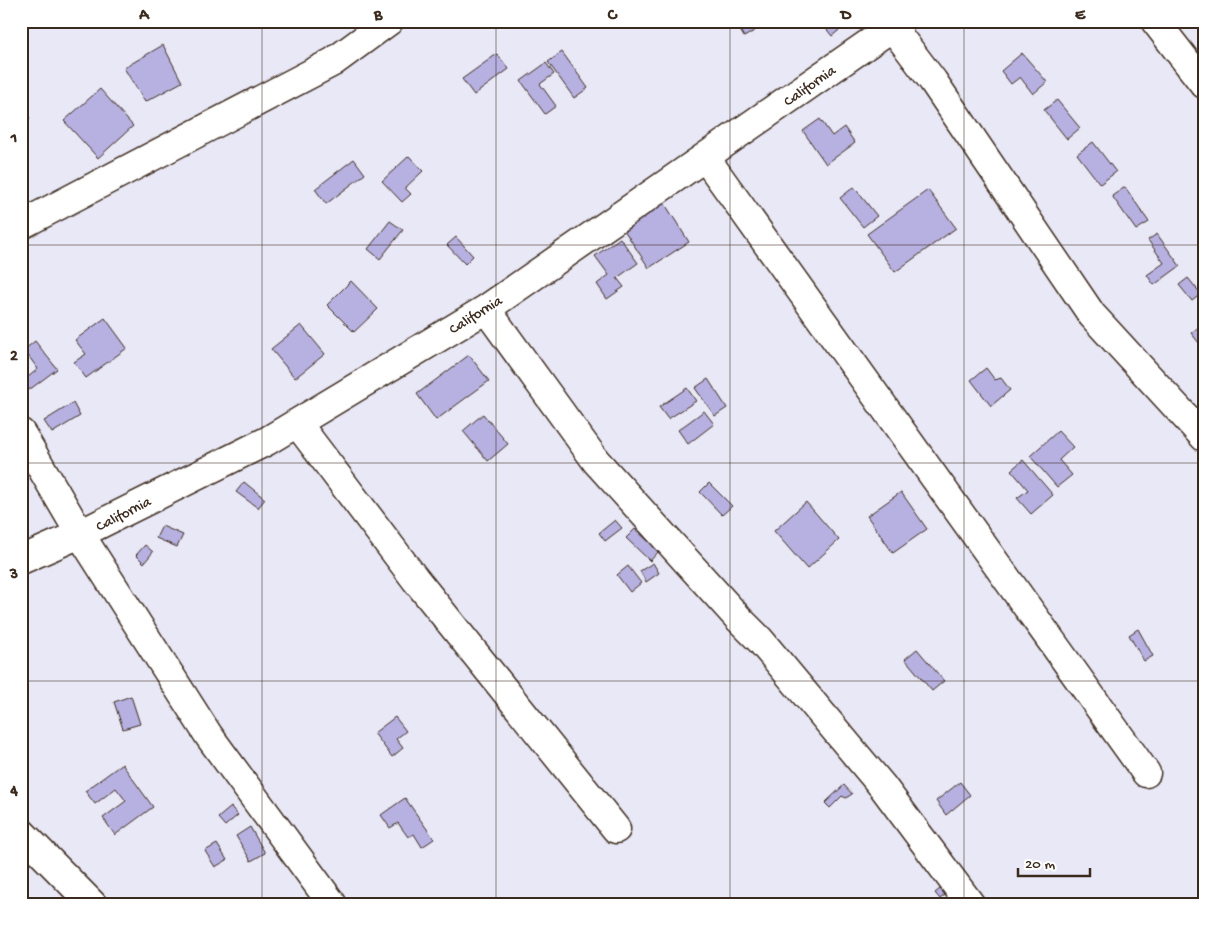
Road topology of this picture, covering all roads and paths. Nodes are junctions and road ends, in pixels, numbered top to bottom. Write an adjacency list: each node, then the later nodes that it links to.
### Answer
1 (389, 21): 6 (street)
2 (1155, 21): 4 (street)
3 (896, 24): 5 (street, California); 10 (street)
4 (1204, 84)
5 (705, 157): 7 (street, California); 13 (street)
6 (21, 225)
7 (486, 309): 8 (street, California); 18 (street)
8 (298, 423): 11 (street, California); 14 (street)
9 (21, 433): 11 (street)
10 (1204, 436)
11 (80, 534): 12 (street, California); 17 (street)
12 (21, 560)
13 (1146, 773)
14 (616, 829)
15 (21, 832): 16 (street)
16 (93, 905)
17 (333, 905)
18 (971, 905)

